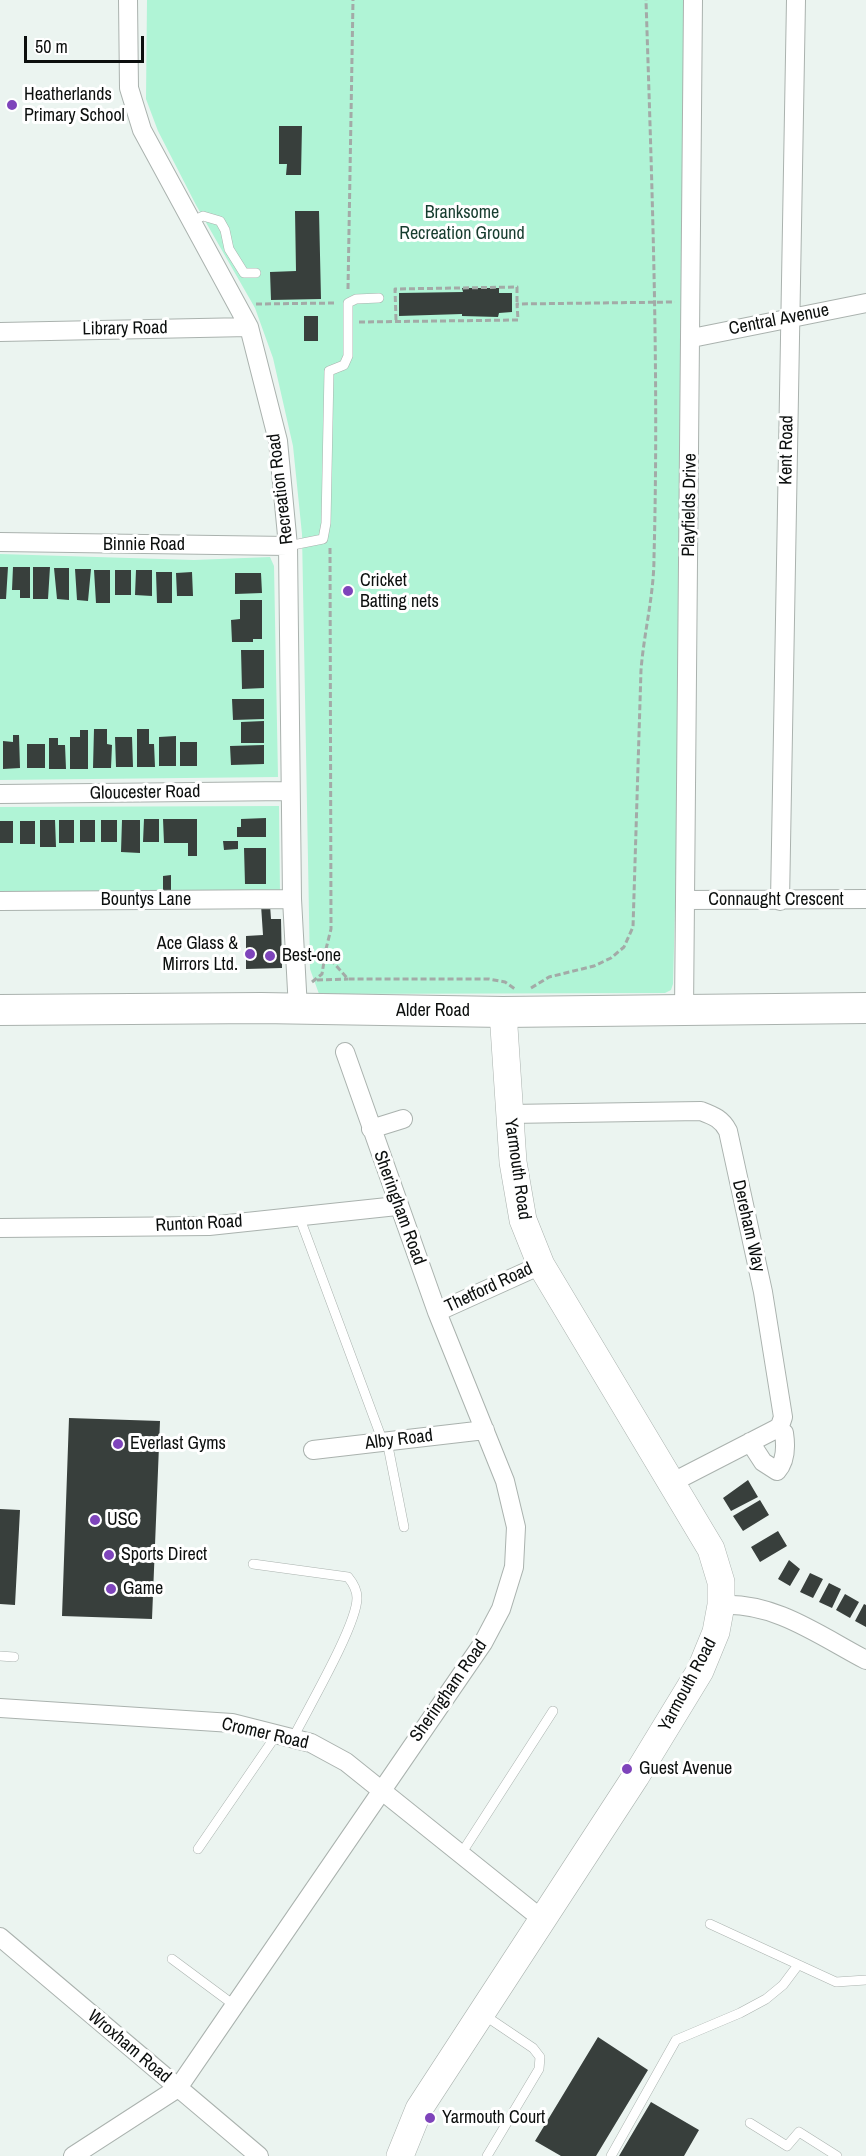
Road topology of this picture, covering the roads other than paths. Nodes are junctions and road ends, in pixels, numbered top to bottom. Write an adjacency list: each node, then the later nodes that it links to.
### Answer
1 (128, 0): 4 (street, Recreation Road)
2 (693, 0): 11 (street, Playfields Drive)
3 (796, 0): 8 (street, Kent Road)
4 (190, 222): 5 (lane); 9 (street, Recreation Road)
5 (256, 273)
6 (379, 298): 13 (lane)
7 (866, 303): 8 (street, Central Avenue)
8 (789, 318): 11 (street, Central Avenue); 20 (street, Kent Road)
9 (249, 327): 10 (street, Library Road); 13 (street, Recreation Road)
10 (0, 332)
11 (692, 338): 18 (street, Playfields Drive)
12 (0, 542): 13 (street, Binnie Road)
13 (288, 546): 14 (street, Recreation Road)
14 (290, 791): 15 (street, Gloucester Road); 16 (street, Recreation Road)
15 (0, 794)
16 (292, 899): 19 (street, Bountys Lane); 22 (street, Recreation Road)
17 (866, 899): 20 (street, Connaught Crescent)
18 (686, 900): 20 (street, Connaught Crescent); 24 (street, Playfields Drive)
19 (0, 901)
20 (780, 901)
21 (866, 1008): 24 (main road, Alder Road)
22 (298, 1009): 23 (main road, Alder Road); 25 (main road, Alder Road)
23 (0, 1010)
24 (684, 1011): 25 (main road, Alder Road)
25 (503, 1012): 27 (street, Yarmouth Road)
26 (345, 1052): 29 (street, Sheringham Road)
27 (509, 1114): 33 (street, Yarmouth Road); 35 (street, Dereham Way)
28 (403, 1119): 29 (street, Sheringham Road)
29 (371, 1129): 30 (street, Sheringham Road)
30 (397, 1206): 31 (street, Runton Road); 34 (street, Sheringham Road)
31 (299, 1216): 32 (street, Runton Road); 37 (lane)
32 (0, 1228)
33 (541, 1264): 34 (street, Thetford Road); 40 (street, Yarmouth Road)
34 (437, 1312): 36 (street, Sheringham Road)
35 (776, 1429): 38 (street); 38 (street)
36 (485, 1430): 37 (street, Alby Road); 50 (street, Sheringham Road)
37 (385, 1441): 39 (street, Alby Road); 41 (lane)
38 (750, 1442): 40 (street)
39 (313, 1450)
40 (673, 1482): 43 (street, Yarmouth Road)
41 (404, 1527)
42 (253, 1564): 49 (lane)
43 (721, 1605): 46 (street); 53 (street, Yarmouth Road)
44 (0, 1656): 45 (lane)
45 (14, 1657)
46 (866, 1660)
47 (0, 1708): 49 (street, Cromer Road)
48 (553, 1711): 52 (lane)
49 (285, 1736): 50 (street, Cromer Road); 51 (lane)
50 (380, 1790): 52 (street, Cromer Road); 59 (street, Sheringham Road)
51 (198, 1849)
52 (461, 1854): 53 (street, Cromer Road)
53 (543, 1920): 60 (street, Yarmouth Road)
54 (710, 1924): 57 (lane)
55 (2, 1942): 61 (street, Wroxham Road)
56 (172, 1959): 59 (lane)
57 (798, 1965): 58 (lane); 67 (lane)
58 (866, 1980)
59 (234, 2005): 61 (street, Sheringham Road)
60 (482, 2013): 65 (street, Yarmouth Road); 66 (lane)
61 (178, 2088): 63 (street, Sheringham Road); 64 (street, Wroxham Road)
62 (750, 2123): 68 (lane)
63 (73, 2156)
64 (259, 2156)
65 (399, 2156)
66 (487, 2156)
67 (611, 2156)
68 (837, 2156)

